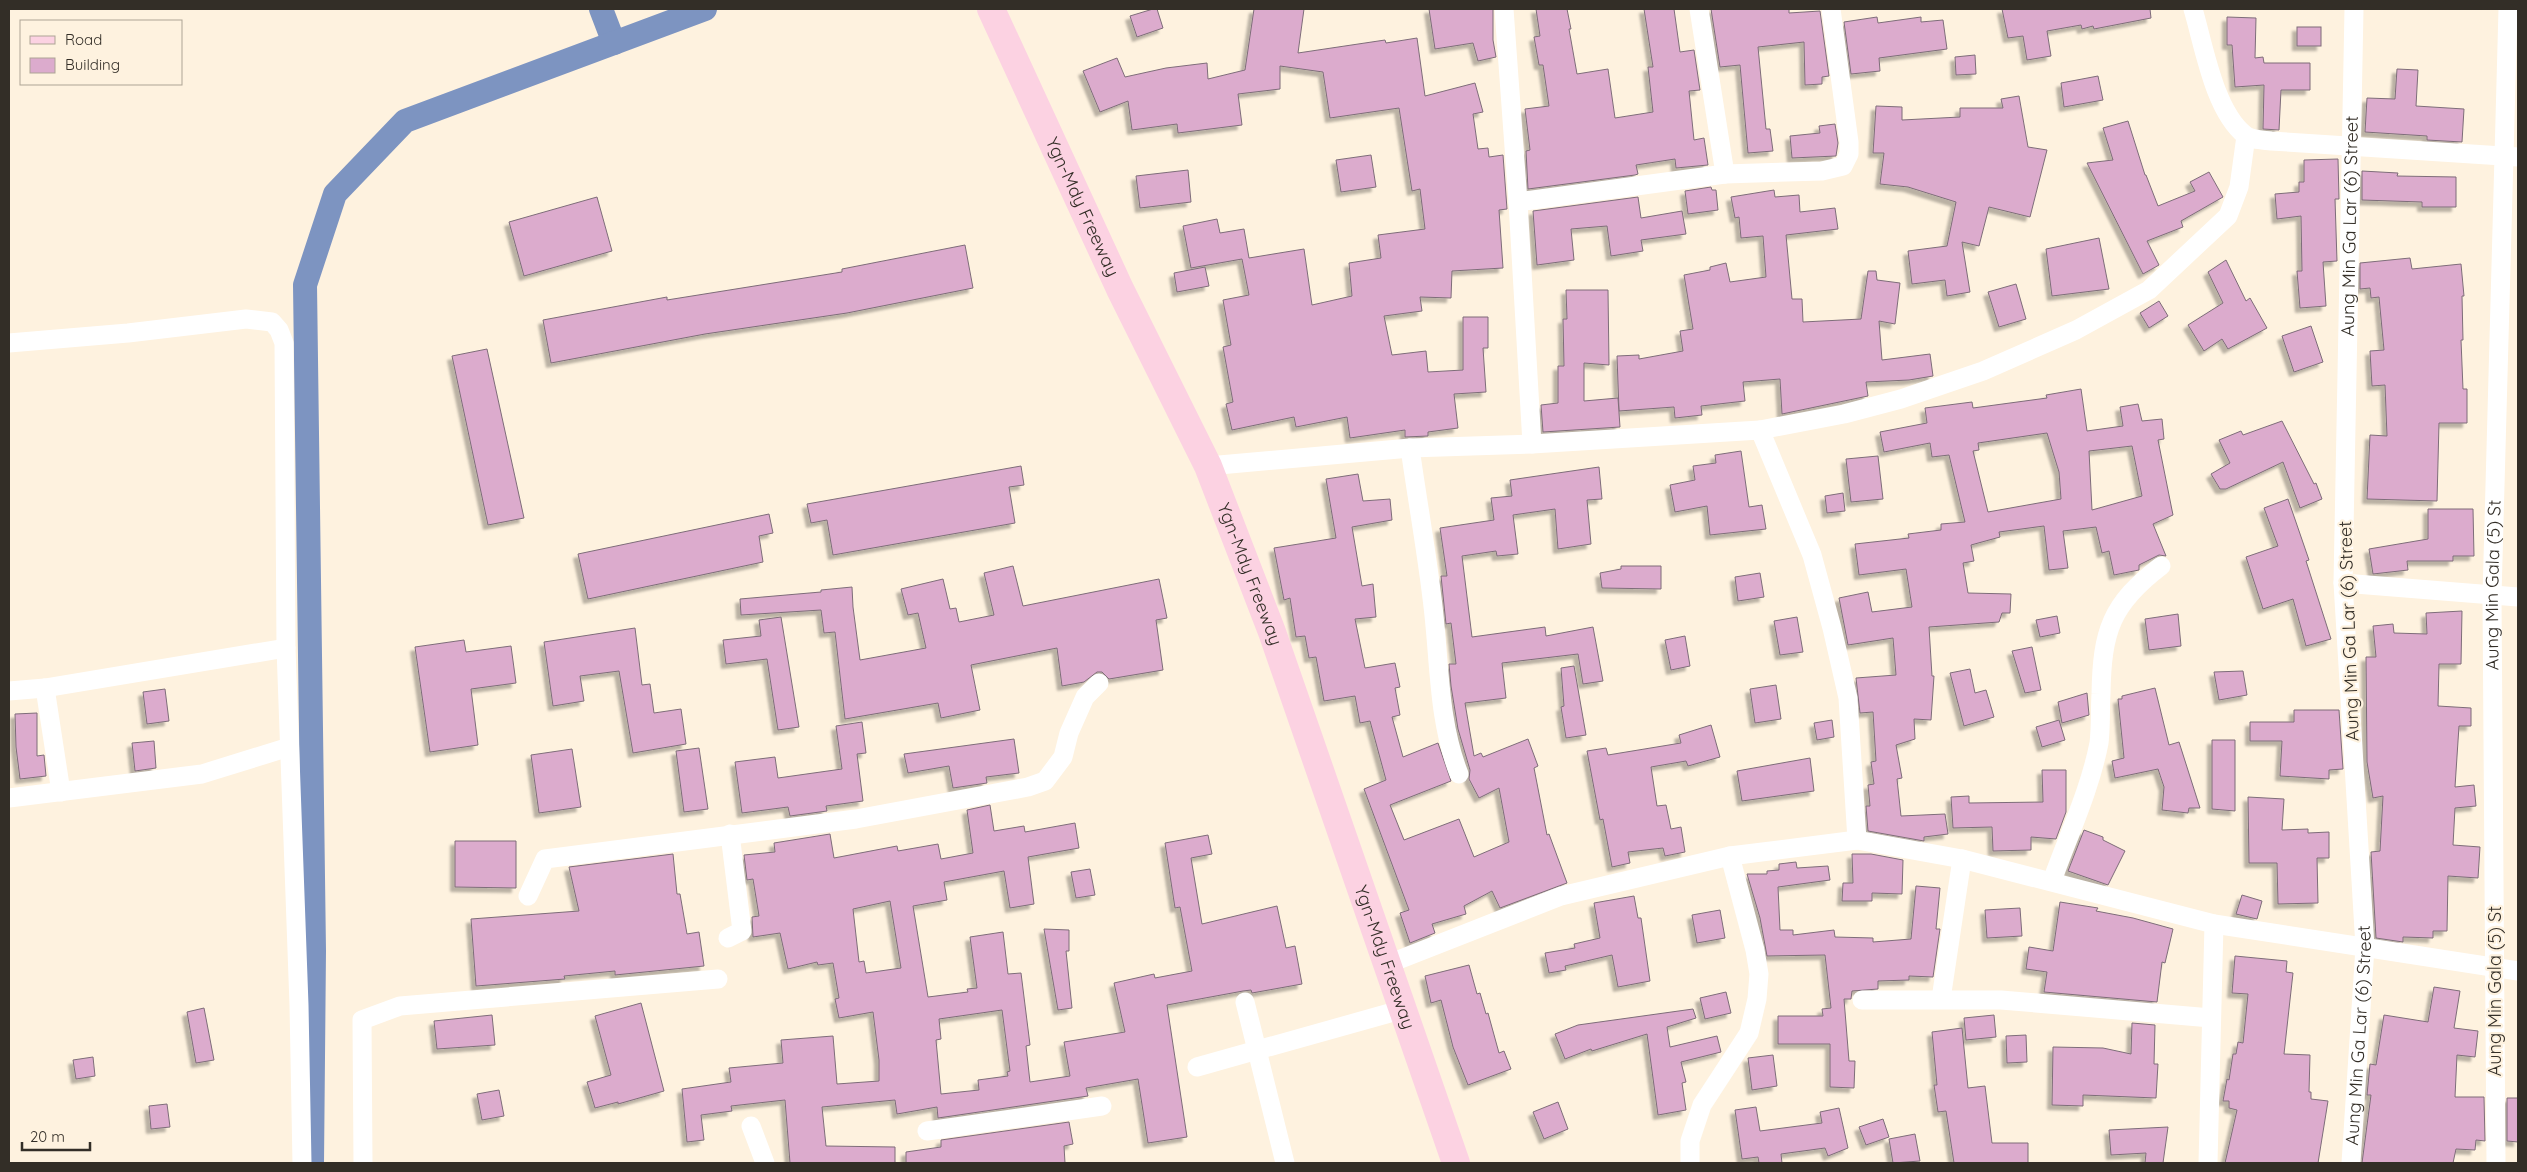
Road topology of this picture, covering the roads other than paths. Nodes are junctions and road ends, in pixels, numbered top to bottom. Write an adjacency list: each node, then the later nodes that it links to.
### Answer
1 (991, 9): 17 (main road, Ygn-Mdy Freeway)
2 (1504, 9): 12 (street)
3 (1699, 9): 11 (street)
4 (1831, 9): 11 (street)
5 (2193, 9): 8 (street)
6 (2354, 9): 9 (street, Aung Min Ga Lar (6) Street)
7 (2508, 9): 10 (street, Aung Min Gala (5) St)
8 (2246, 136): 9 (street); 14 (street)
9 (2351, 146): 10 (street); 19 (street, Aung Min Ga Lar (6) Street)
10 (2511, 157): 20 (street, Aung Min Gala (5) St)
11 (1725, 174): 12 (street)
12 (1518, 202): 15 (street)
13 (9, 343): 22 (street)
14 (1760, 430): 15 (street); 31 (street)
15 (1532, 444): 16 (street)
16 (1410, 448): 17 (street); 27 (street)
17 (1208, 466): 39 (main road, Ygn-Mdy Freeway)
18 (2161, 566): 34 (street)
19 (2343, 583): 20 (street); 38 (street, Aung Min Ga Lar (6) Street)
20 (2492, 596): 21 (street); 40 (street, Aung Min Gala (5) St)
21 (2518, 598)
22 (286, 648): 24 (street); 26 (street)
23 (1099, 683): 30 (street)
24 (45, 688): 25 (street); 28 (street)
25 (9, 692)
26 (290, 747): 28 (street); 53 (street)
27 (1459, 774)
28 (60, 792): 29 (street)
29 (9, 798)
30 (730, 834): 35 (street); 37 (street)
31 (1857, 840): 32 (street); 33 (street)
32 (1730, 856): 39 (street); 58 (street)
33 (1962, 858): 34 (street); 44 (street)
34 (2052, 881): 36 (street)
35 (528, 896)
36 (2214, 924): 38 (street); 47 (street)
37 (728, 938)
38 (2365, 947): 40 (street); 60 (street, Aung Min Ga Lar (6) Street)
39 (1388, 964): 46 (main road, Ygn-Mdy Freeway)
40 (2494, 968): 41 (street); 61 (street, Aung Min Gala (5) St)
41 (2518, 971)
42 (718, 979): 54 (street)
43 (1862, 1000): 44 (street)
44 (1941, 1000): 47 (street)
45 (1245, 1002): 48 (street)
46 (1404, 1009): 48 (street); 57 (main road, Ygn-Mdy Freeway)
47 (2212, 1018): 59 (street)
48 (1258, 1051): 49 (street); 56 (street)
49 (1197, 1067)
50 (1102, 1106): 52 (street)
51 (751, 1126): 55 (street)
52 (927, 1131)
53 (302, 1163)
54 (363, 1163)
55 (765, 1163)
56 (1284, 1163)
57 (1456, 1163)
58 (1690, 1163)
59 (2208, 1163)
60 (2350, 1163)
61 (2496, 1163)

